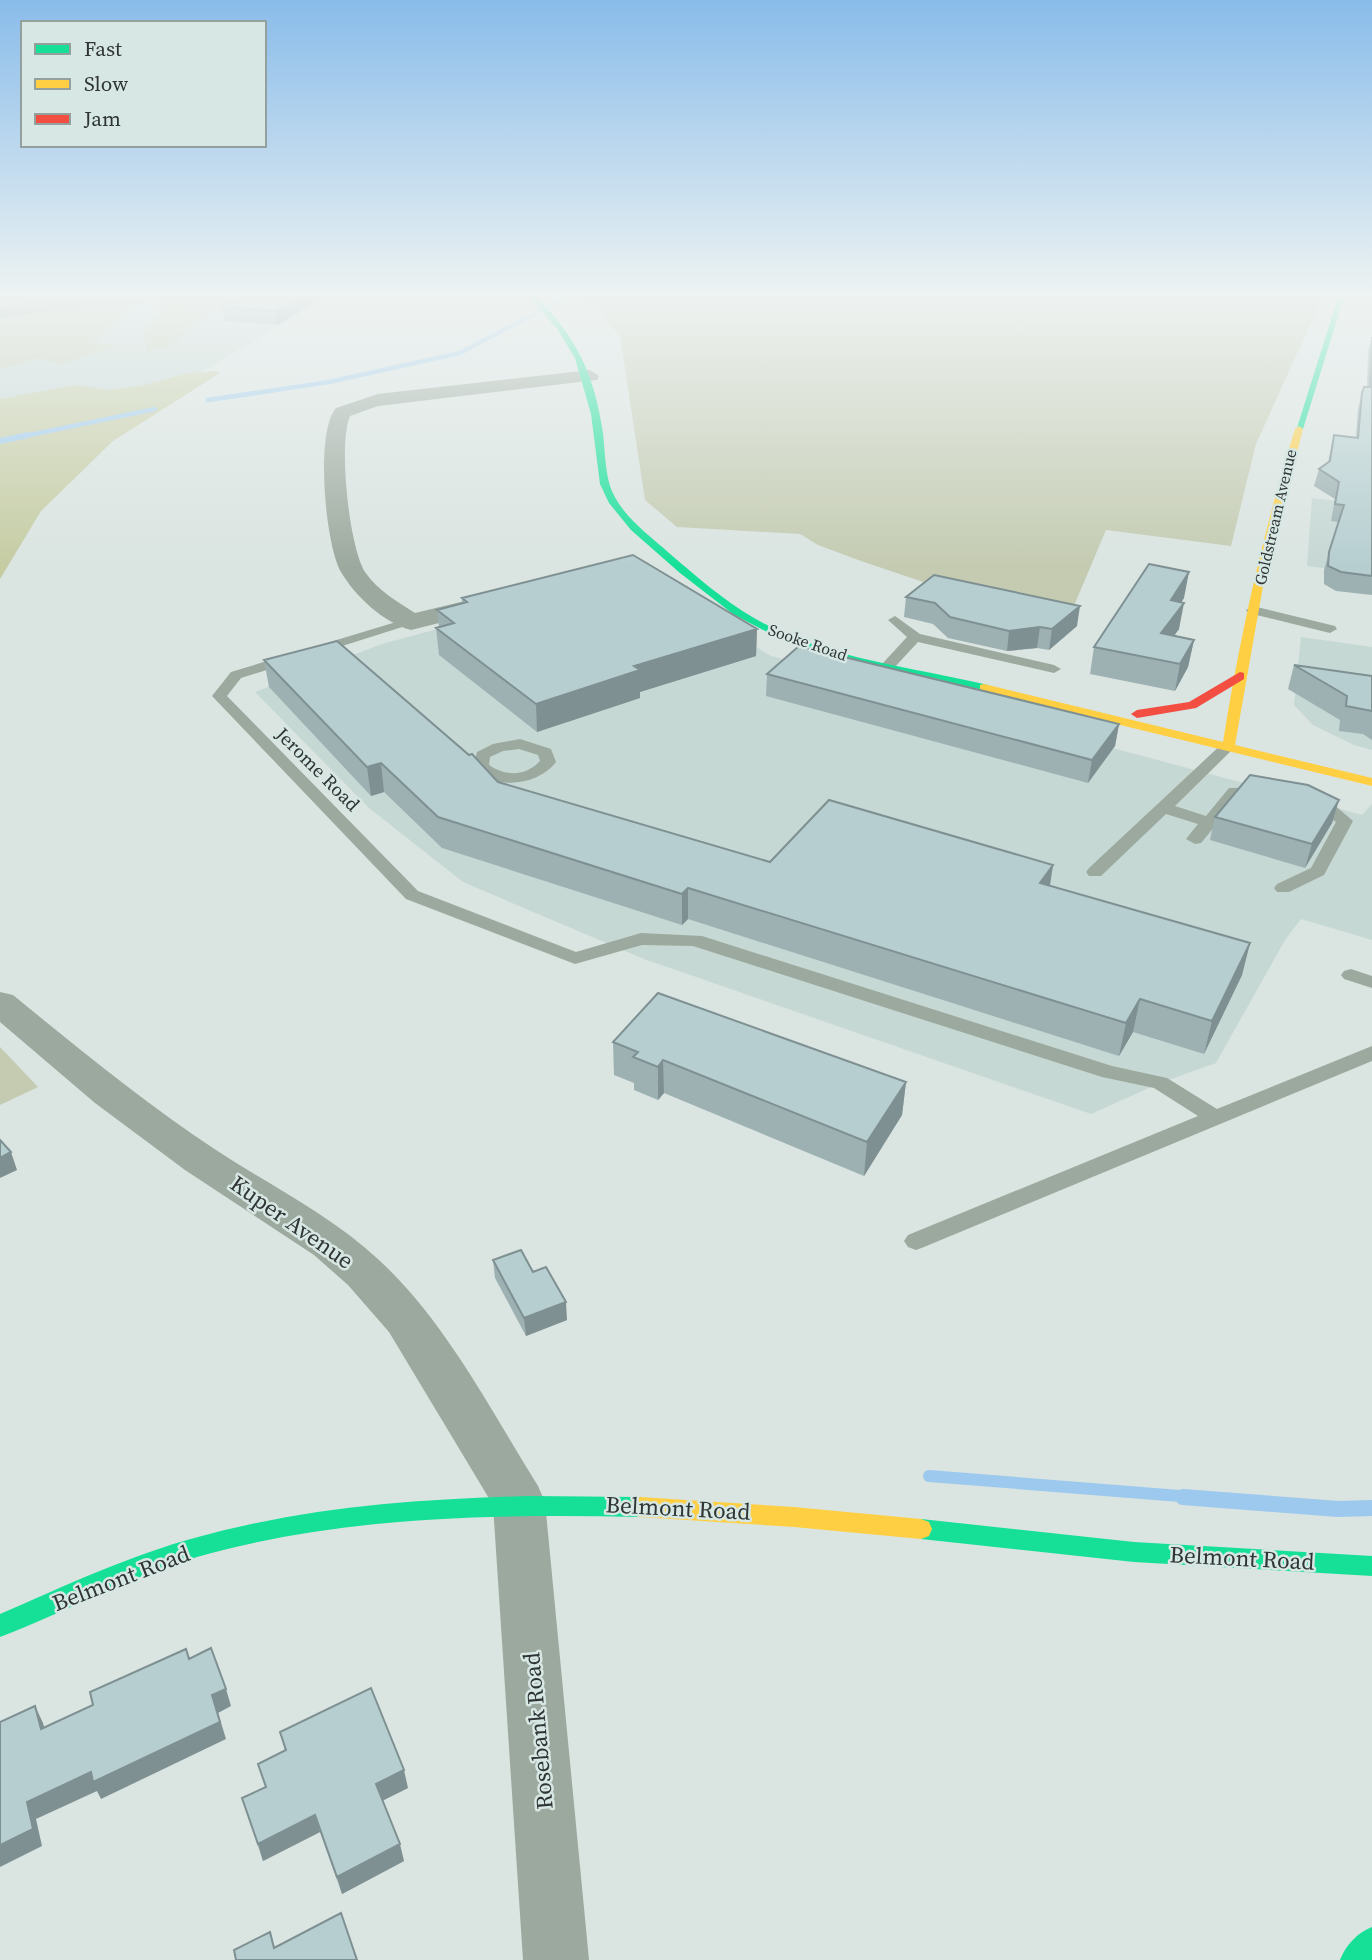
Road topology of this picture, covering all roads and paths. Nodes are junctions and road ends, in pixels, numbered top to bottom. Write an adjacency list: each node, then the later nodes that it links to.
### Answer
1 (506, 385): 9 (street)
2 (591, 385): 4 (street, Sooke Road)
3 (1312, 385): 7 (street, Goldstream Avenue)
4 (675, 561): 5 (street); 12 (street, Sooke Road)
5 (644, 567)
6 (514, 598): 9 (street)
7 (1253, 611): 10 (lane); 14 (street, Goldstream Avenue)
8 (895, 620): 11 (lane)
9 (411, 622): 27 (lane, Jerome Road)
10 (1330, 629)
11 (915, 637): 12 (lane); 13 (lane)
12 (888, 666): 15 (street, Sooke Road)
13 (1054, 669)
14 (1240, 676): 15 (street); 16 (street, Goldstream Avenue)
15 (1089, 712): 16 (street, Sooke Road)
16 (1229, 745): 17 (street, Sooke Road); 18 (lane)
17 (1372, 782)
18 (1162, 807): 19 (lane); 21 (lane)
19 (1209, 822): 20 (lane); 22 (lane)
20 (1195, 839)
21 (1095, 872)
22 (1283, 888)
23 (1350, 975): 24 (lane)
24 (1372, 982)
25 (4, 1011): 29 (street, Kuper Avenue)
26 (1372, 1054): 27 (lane)
27 (1216, 1117): 28 (lane)
28 (916, 1241)
29 (519, 1503): 30 (street, Belmont Road); 31 (street, Belmont Road); 33 (street, Rosebank Road)
30 (1372, 1566)
31 (0, 1626)
32 (1372, 1941): 34 (street)
33 (556, 1960)
34 (1354, 1960)

